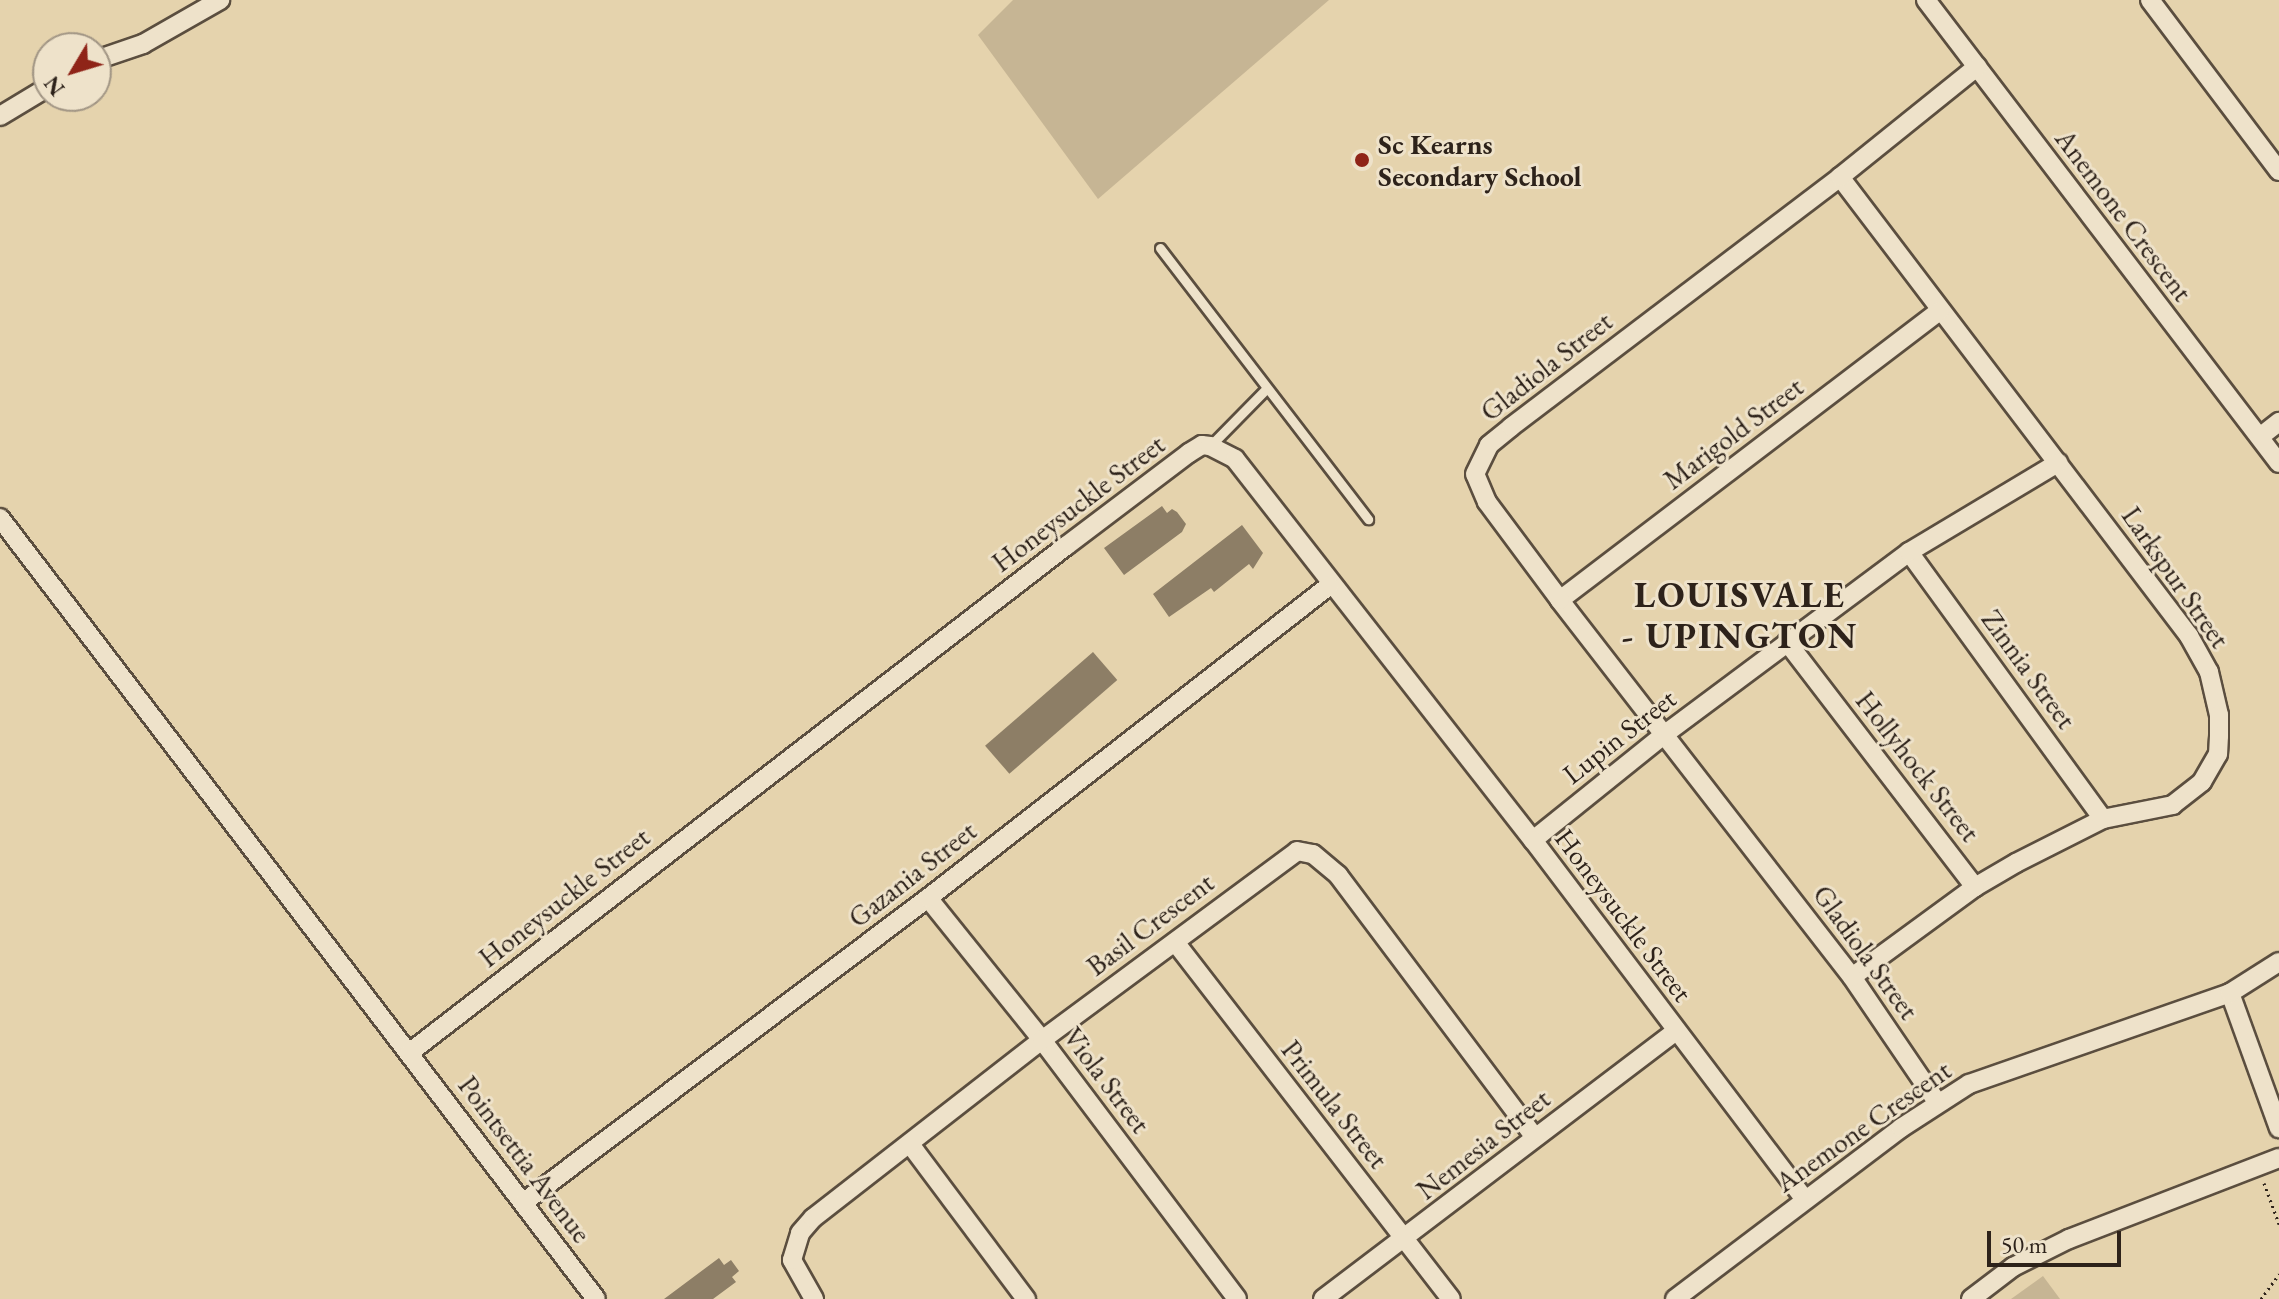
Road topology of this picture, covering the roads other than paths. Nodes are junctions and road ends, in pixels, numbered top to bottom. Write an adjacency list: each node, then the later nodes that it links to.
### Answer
1 (220, 0): 4 (street)
2 (1926, 0): 5 (street, Anemone Crescent)
3 (2150, 0): 8 (street)
4 (112, 55)
5 (1977, 67): 9 (street, Gladiola Street); 14 (street, Anemone Crescent)
6 (32, 97): 7 (street)
7 (0, 116)
8 (2279, 171)
9 (1840, 177): 11 (street, Larkspur Street); 22 (street, Gladiola Street)
10 (1160, 248): 12 (lane)
11 (1940, 311): 16 (street, Larkspur Street); 22 (street, Marigold Street)
12 (1267, 388): 15 (lane); 19 (lane)
13 (2279, 422): 14 (street)
14 (2261, 436): 17 (street, Anemone Crescent)
15 (1210, 446): 21 (street, Honeysuckle Street); 35 (street, Honeysuckle Street)
16 (2058, 463): 20 (street, Lupin Street); 25 (street, Larkspur Street)
17 (2279, 463)
18 (0, 518): 35 (street, Pointsettia Avenue)
19 (1368, 519)
20 (1909, 552): 23 (street, Lupin Street); 25 (street, Zinnia Street)
21 (1330, 585): 26 (street, Honeysuckle Street); 28 (street, Gazania Street)
22 (1560, 600): 24 (street, Gladiola Street)
23 (1787, 642): 24 (street, Lupin Street); 27 (street, Hollyhock Street)
24 (1665, 734): 26 (street, Lupin Street); 31 (street, Gladiola Street)
25 (2103, 819): 27 (street, Larkspur Street)
26 (1533, 840): 33 (street, Honeysuckle Street)
27 (1975, 887): 31 (street, Larkspur Street)
28 (928, 898): 34 (street, Viola Street); 42 (street, Gazania Street)
29 (1175, 942): 34 (street, Basil Crescent); 38 (street, Basil Crescent); 43 (street, Primula Street)
30 (2279, 962): 32 (street, Anemone Crescent)
31 (1852, 977): 36 (street, Gladiola Street)
32 (2230, 993): 36 (street, Anemone Crescent); 37 (street)
33 (1676, 1031): 38 (street, Nemesia Street); 41 (street, Honeysuckle Street)
34 (1042, 1040): 39 (street, Basil Crescent); 47 (street, Viola Street)
35 (409, 1053): 42 (street, Pointsettia Avenue)
36 (1937, 1102): 41 (street, Anemone Crescent)
37 (2279, 1128)
38 (1535, 1137): 43 (street, Nemesia Street)
39 (910, 1144): 45 (street, Basil Crescent); 46 (street)
40 (2279, 1158): 51 (street)
41 (1805, 1200): 50 (street, Anemone Crescent)
42 (524, 1202): 44 (street, Pointsettia Avenue)
43 (1405, 1240): 48 (street, Nemesia Street); 49 (street, Primula Street)
44 (596, 1299)
45 (814, 1299)
46 (1026, 1299)
47 (1237, 1299)
48 (1323, 1299)
49 (1451, 1299)
50 (1675, 1299)
51 (1971, 1299)

